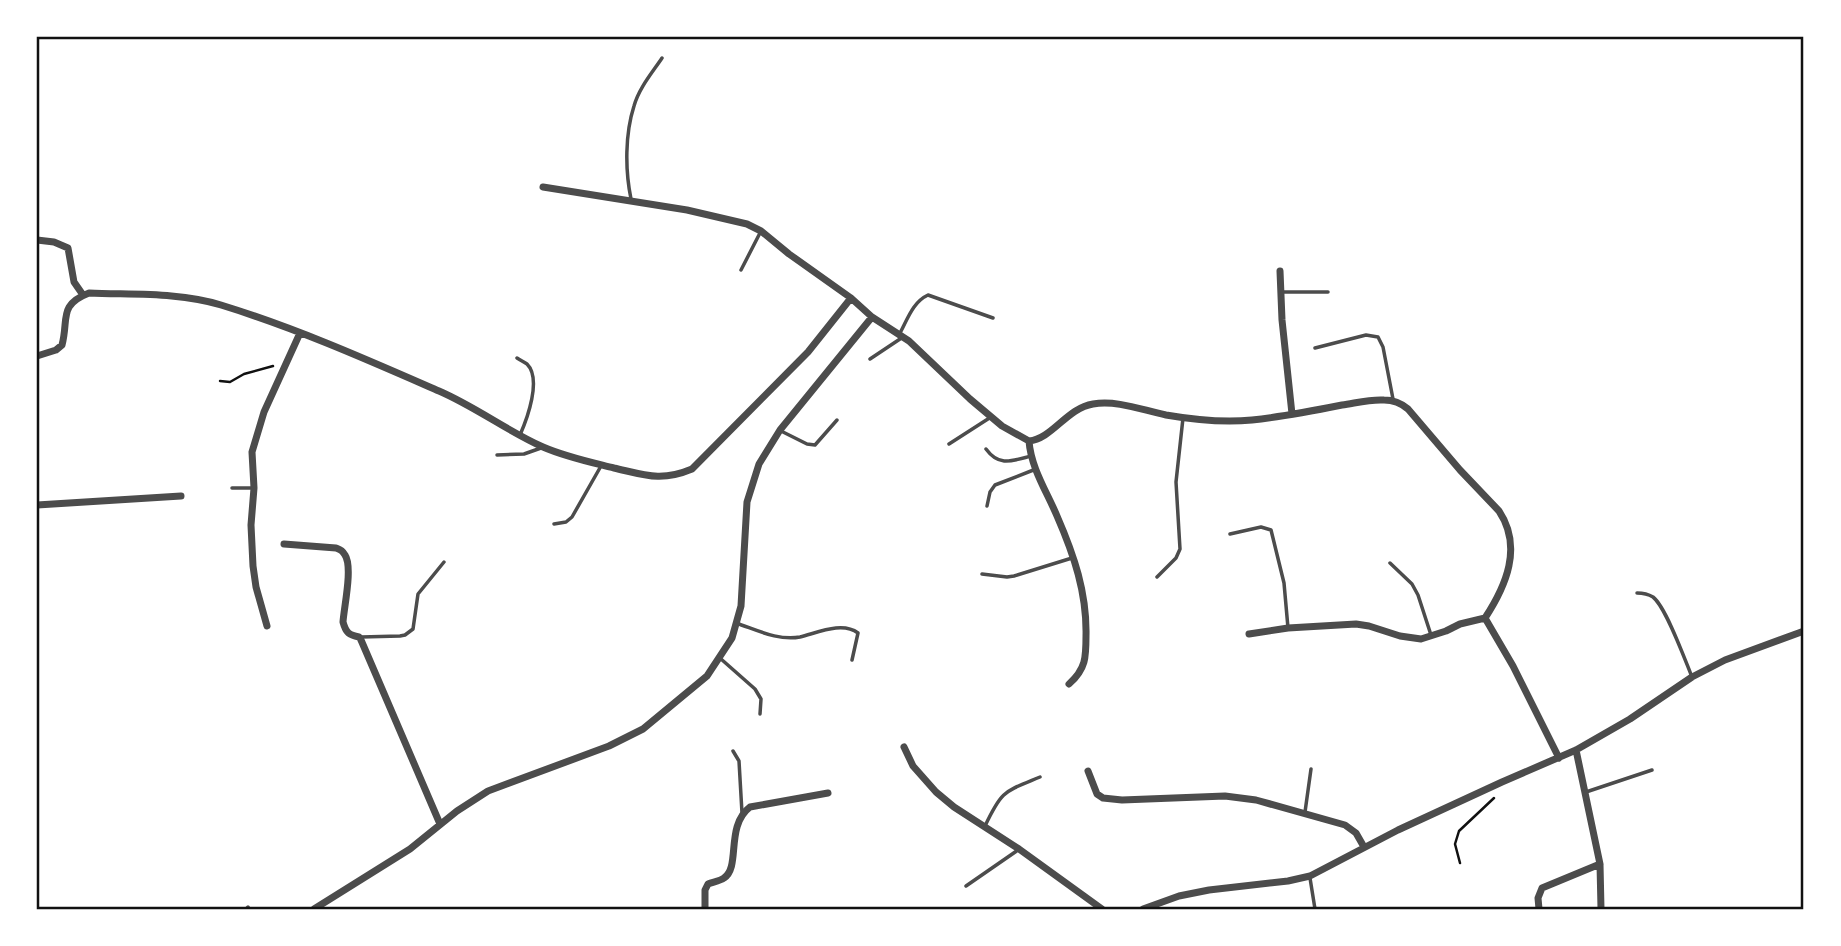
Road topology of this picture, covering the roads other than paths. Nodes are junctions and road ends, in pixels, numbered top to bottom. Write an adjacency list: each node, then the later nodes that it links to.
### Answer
1 (662, 58): 3 (lane)
2 (543, 187): 3 (street)
3 (631, 201): 4 (street)
4 (761, 231): 6 (lane); 11 (street)
5 (37, 240): 10 (street)
6 (741, 270)
7 (1280, 271): 8 (street)
8 (1282, 292): 9 (lane); 21 (street)
9 (1328, 292)
10 (83, 295): 14 (street); 17 (street)
11 (853, 300): 12 (street); 33 (street)
12 (872, 317): 15 (street); 25 (street)
13 (993, 318): 15 (lane)
14 (300, 333): 26 (street); 36 (street)
15 (901, 336): 19 (lane); 22 (street)
16 (1315, 348): 20 (lane)
17 (37, 356)
18 (517, 358): 26 (lane)
19 (870, 359)
20 (1393, 401): 21 (street); 49 (street)
21 (1292, 414): 23 (street)
22 (991, 416): 27 (street); 28 (lane)
23 (1183, 418): 27 (street); 47 (lane)
24 (837, 420): 25 (lane)
25 (780, 430): 50 (street)
26 (520, 435): 29 (street)
27 (1029, 441): 32 (street)
28 (948, 444)
29 (543, 447): 31 (lane); 33 (street)
30 (986, 449): 32 (lane)
31 (497, 456)
32 (1031, 456): 34 (street)
33 (602, 465): 40 (lane)
34 (1036, 469): 39 (lane); 43 (street)
35 (232, 488): 36 (lane)
36 (254, 488): 51 (street)
37 (181, 496): 38 (street)
38 (37, 505)
39 (987, 506)
40 (554, 524)
41 (1230, 534): 52 (lane)
42 (284, 544): 56 (street)
43 (1074, 558): 46 (lane); 60 (street)
44 (444, 562): 56 (lane)
45 (1390, 563): 55 (lane)
46 (982, 574)
47 (1157, 577)
48 (1637, 593): 59 (lane)
49 (1485, 618): 55 (street); 65 (street)
50 (736, 623): 57 (street); 58 (lane)
51 (267, 626)
52 (1288, 628): 54 (street); 55 (street)
53 (1804, 631): 59 (street)
54 (1249, 635)
55 (1431, 635)
56 (360, 639): 74 (street)
57 (719, 657): 61 (lane); 74 (street)
58 (852, 660)
59 (1692, 677): 63 (street)
60 (1069, 684)
61 (760, 714)
62 (904, 747): 75 (street)
63 (1576, 750): 65 (street); 70 (street)
64 (733, 751): 73 (lane)
65 (1559, 758): 76 (street)
66 (1311, 769): 72 (lane)
67 (1652, 770): 70 (lane)
68 (1088, 771): 72 (street)
69 (1040, 777): 75 (lane)
70 (1586, 792): 78 (street)
71 (828, 793): 73 (street)
72 (1305, 812): 76 (street)
73 (742, 813): 82 (street)
74 (440, 824): 81 (street)
75 (985, 826): 77 (street)
76 (1364, 848): 79 (street)
77 (1019, 849): 80 (lane); 83 (street)
78 (1600, 864): 86 (street); 87 (street)
79 (1310, 876): 84 (street); 85 (lane)
80 (965, 886)
81 (314, 909)
82 (705, 909)
83 (1102, 909)
84 (1143, 909)
85 (1315, 909)
86 (1539, 909)
87 (1601, 909)

